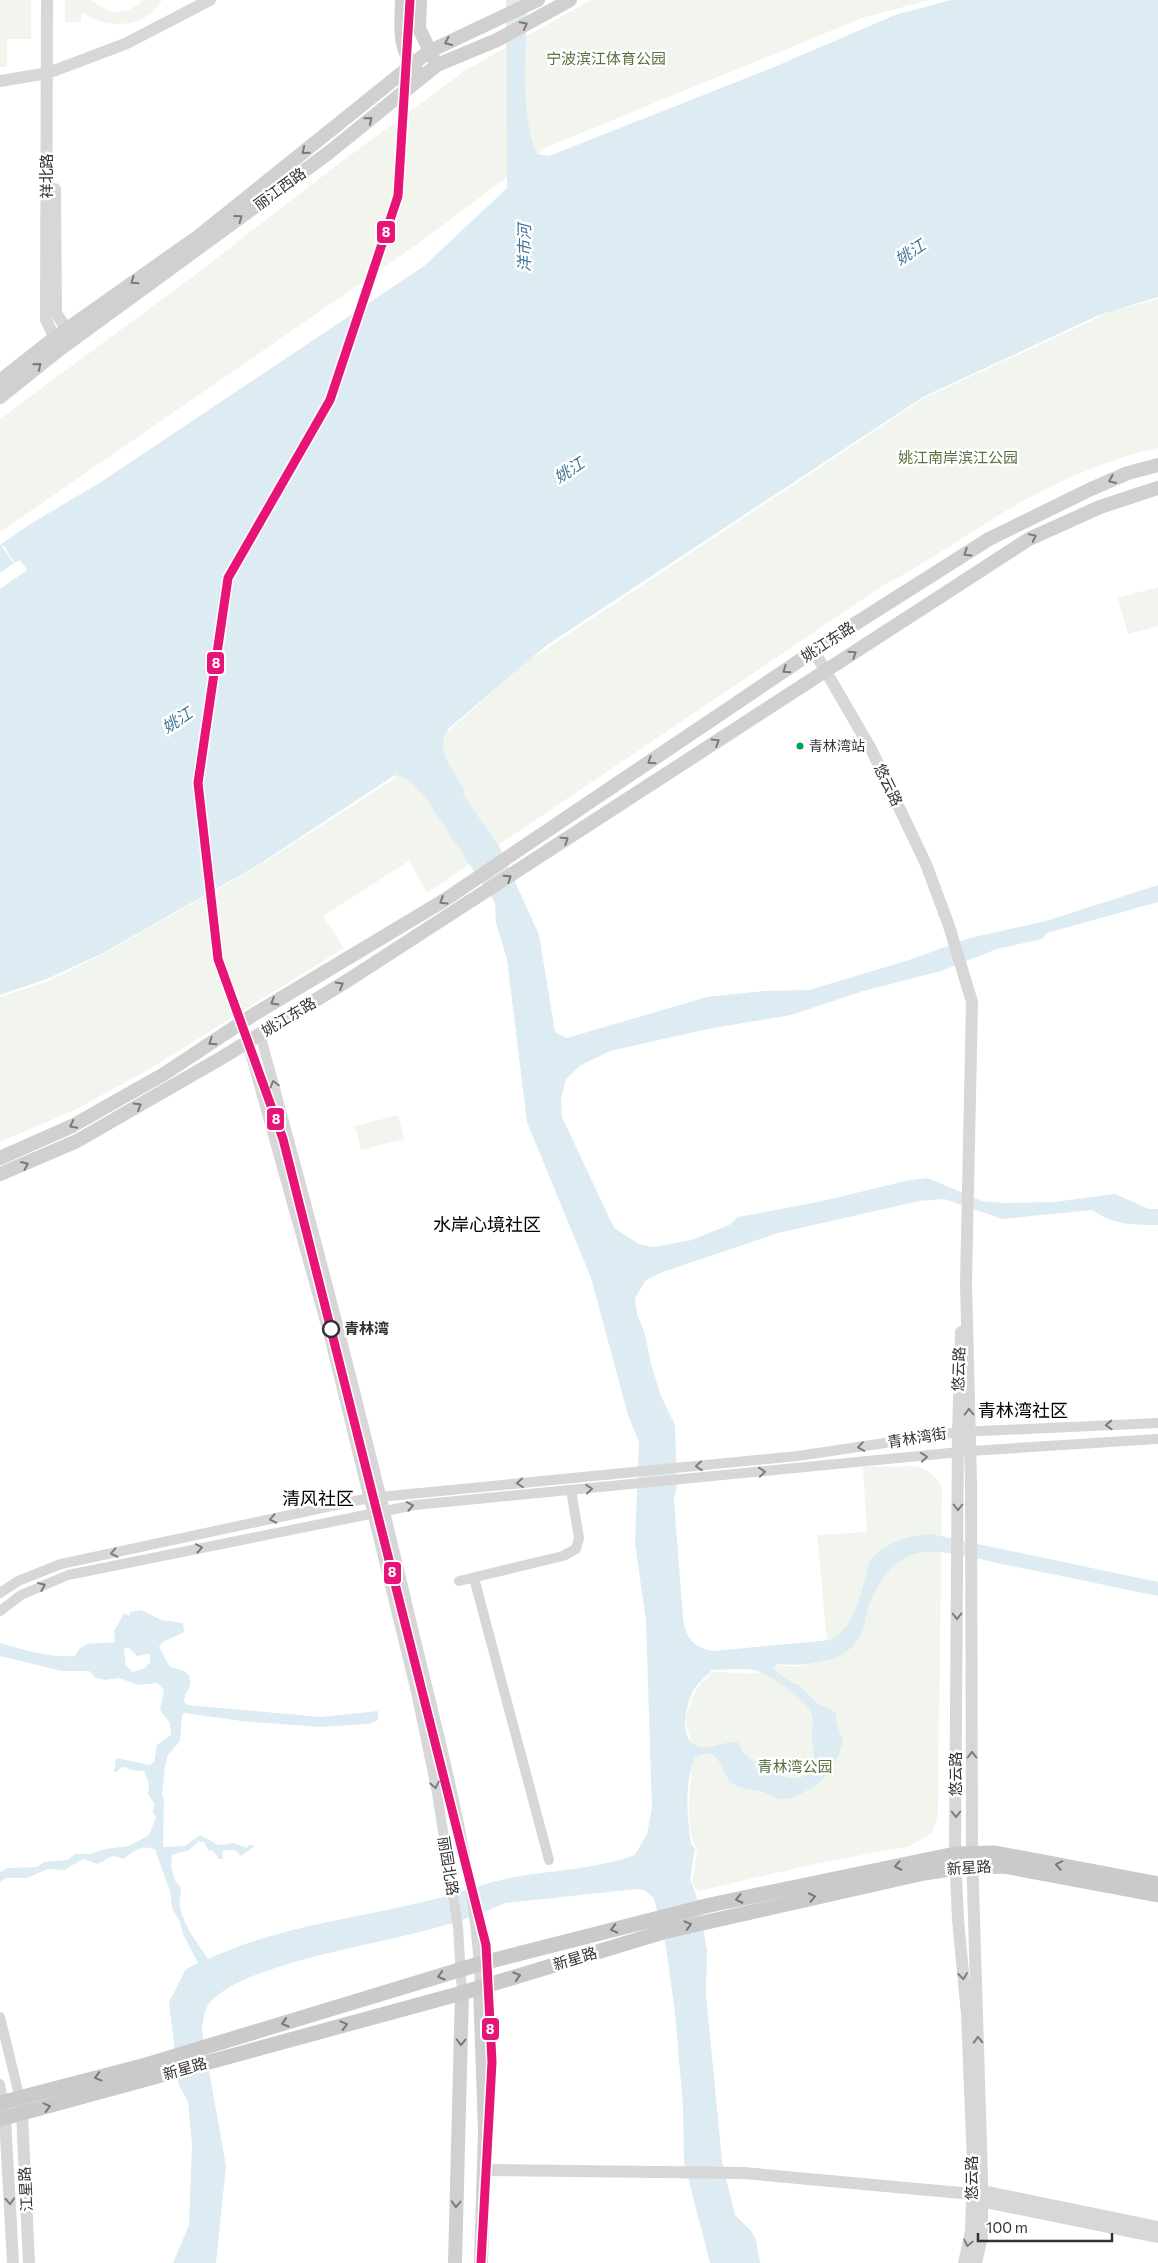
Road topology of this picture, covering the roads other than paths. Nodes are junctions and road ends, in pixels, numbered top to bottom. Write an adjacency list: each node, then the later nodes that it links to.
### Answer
1 (47, 0): 11 (street, 祥北路)
2 (54, 0): 11 (street, 祥北路)
3 (210, 0): 11 (street)
4 (402, 0): 10 (main road)
5 (420, 0): 8 (main road)
6 (538, 0): 8 (main road, 丽江西路, one-way to 8)
7 (570, 0): 9 (main road, 丽江西路, one-way to 7)
8 (428, 52): 9 (main road); 10 (main road, 丽江西路)
9 (437, 65): 12 (main road, 丽江西路)
10 (412, 66): 12 (main road); 14 (main road, 丽江西路, one-way to 14)
11 (51, 71): 13 (street); 14 (street, 祥北路); 15 (street, 祥北路)
12 (422, 76): 14 (main road, 丽江西路, one-way to 12)
13 (0, 81)
14 (69, 334): 15 (main road, 丽江西路)
15 (57, 344): 16 (main road, 丽江西路); 17 (main road, 丽江西路, one-way to 15)
16 (0, 381)
17 (0, 397)
18 (1158, 465): 20 (main road, 姚江东路, one-way to 20)
19 (1158, 488): 21 (main road, 姚江东路, one-way to 19)
20 (814, 651): 21 (street, 悠云路); 24 (main road, 姚江东路, one-way to 24)
21 (826, 672): 22 (main road, 姚江东路, one-way to 21); 27 (street, 悠云路)
22 (260, 1034): 23 (main road, 姚江东路); 31 (street, 丽园北路, one-way to 22)
23 (247, 1042): 25 (main road, 姚江东路, one-way to 23); 32 (street, 丽园北路)
24 (0, 1158)
25 (0, 1174)
26 (1158, 1423): 27 (street, 青林湾街, one-way to 27)
27 (964, 1432): 29 (street, 悠云路); 31 (street, 青林湾街, one-way to 31)
28 (1158, 1439): 29 (street, 青林湾街)
29 (964, 1452): 30 (street, 青林湾街, one-way to 29); 40 (street, 悠云路, one-way to 29); 41 (street, 悠云路, one-way to 41)
30 (571, 1490): 33 (street, 青林湾街, one-way to 30); 35 (street)
31 (382, 1496): 32 (street, 青林湾街); 33 (street, 丽园北路)
32 (369, 1498): 34 (street, 丽园北路); 37 (street, 青林湾街, one-way to 37)
33 (385, 1511): 34 (street, 青林湾街); 45 (street, 丽园北路)
34 (372, 1514): 38 (street, 青林湾街, one-way to 34); 46 (street, 丽园北路, one-way to 46)
35 (474, 1578): 36 (street); 39 (street)
36 (459, 1581)
37 (0, 1593)
38 (0, 1611)
39 (549, 1860)
40 (973, 1860): 41 (main road, 新星路); 42 (main road, 新星路, one-way to 40); 43 (main road, 新星路); 55 (street, 悠云路, one-way to 40)
41 (956, 1861): 44 (main road, 新星路); 55 (street, 悠云路, one-way to 55)
42 (1158, 1884)
43 (1158, 1895)
44 (662, 1924): 45 (main road, 新星路, one-way to 45); 47 (main road, 新星路, one-way to 44)
45 (479, 1964): 46 (main road, 新星路); 47 (street, 丽园北路)
46 (461, 1970): 48 (street, 丽园北路); 51 (main road, 新星路, one-way to 51)
47 (480, 1988): 48 (main road, 新星路); 54 (main road, 丽园北路)
48 (462, 1993): 53 (main road, 新星路, one-way to 48); 60 (main road, 丽园北路, one-way to 60)
49 (0, 2017): 51 (street)
50 (0, 2084): 52 (street)
51 (20, 2098): 52 (main road, 新星路); 53 (street)
52 (2, 2110): 53 (main road, 新星路); 58 (street, 江星路, one-way to 58)
53 (22, 2114): 59 (street, 江星路)
54 (483, 2170): 55 (street); 61 (main road, 丽园北路)
55 (978, 2195): 56 (street); 57 (street); 62 (street, 悠云路, one-way to 62); 63 (street, 悠云路)
56 (1158, 2227)
57 (1158, 2237)
58 (13, 2263)
59 (30, 2263)
60 (455, 2263)
61 (481, 2263)
62 (964, 2263)
63 (976, 2263)

